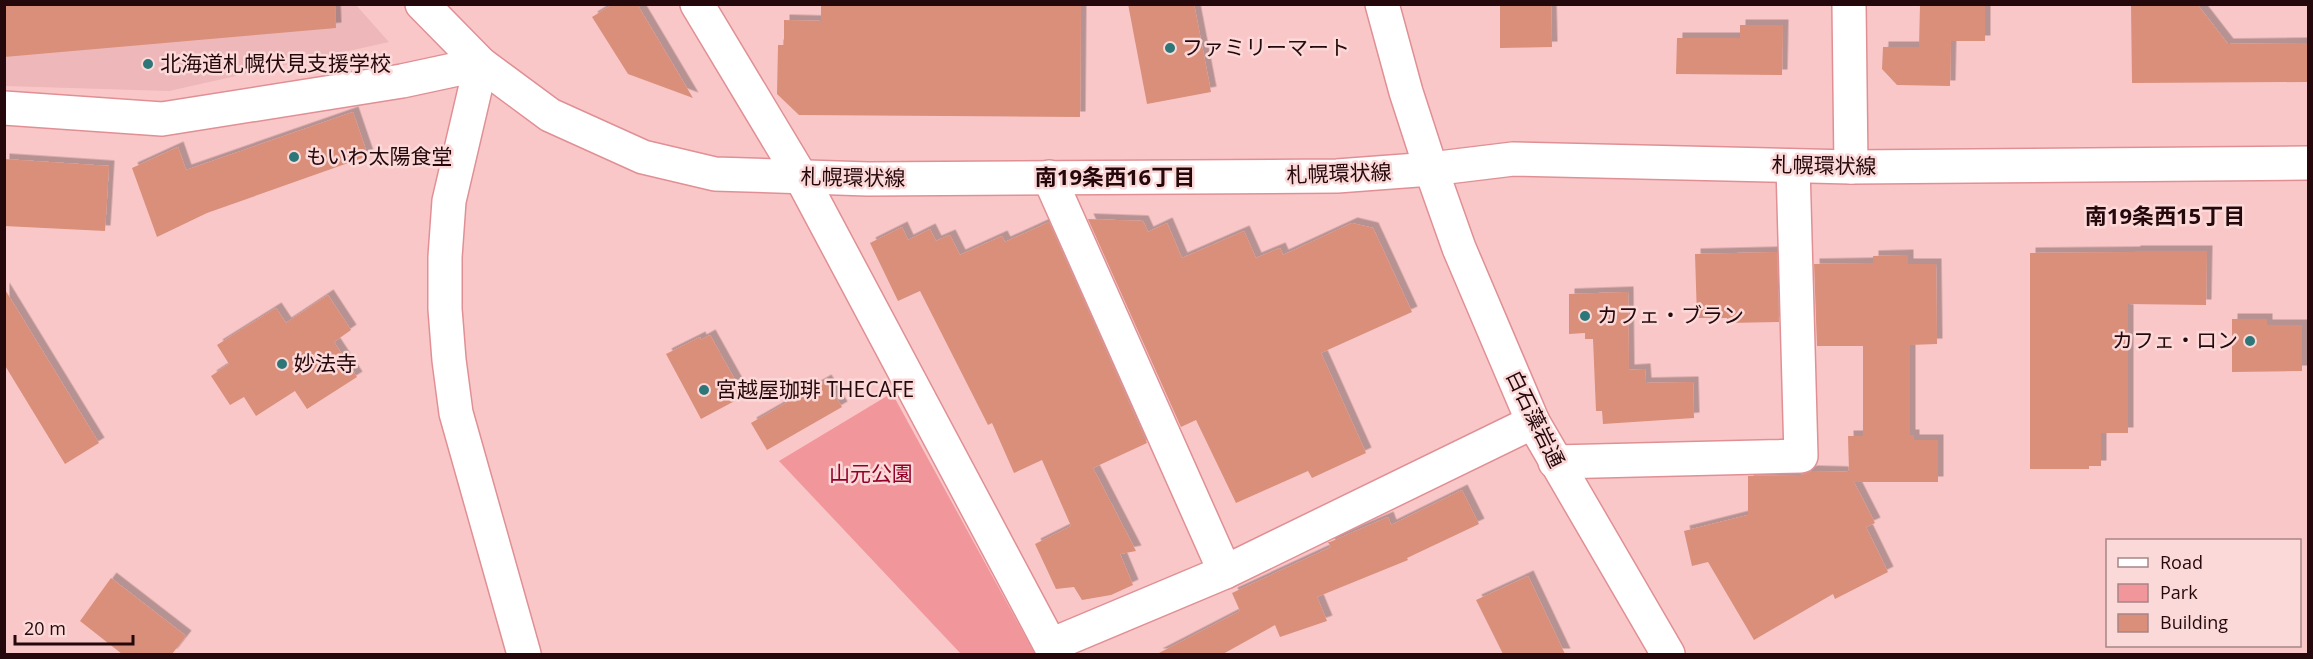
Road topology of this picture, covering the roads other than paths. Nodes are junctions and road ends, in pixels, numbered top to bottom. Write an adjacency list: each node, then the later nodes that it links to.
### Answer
1 (422, 4): 5 (street, 札幌環状線)
2 (697, 4): 11 (street)
3 (1382, 4): 10 (street, 白石藻岩通)
4 (1849, 4): 9 (street)
5 (481, 64): 6 (street); 11 (street, 札幌環状線); 17 (street)
6 (4, 108)
7 (2308, 163): 9 (street, 札幌環状線)
8 (1793, 166): 9 (street, 札幌環状線); 10 (street, 札幌環状線); 14 (street)
9 (1851, 167)
10 (1431, 169): 12 (street, 札幌環状線); 13 (street, 白石藻岩通)
11 (801, 177): 12 (street, 札幌環状線); 16 (street)
12 (1048, 177): 15 (street)
13 (1533, 422): 14 (street, 白石藻岩通); 15 (street)
14 (1555, 462): 18 (street, 白石藻岩通)
15 (1225, 572): 16 (street)
16 (1053, 650)
17 (524, 654)
18 (1668, 654)

